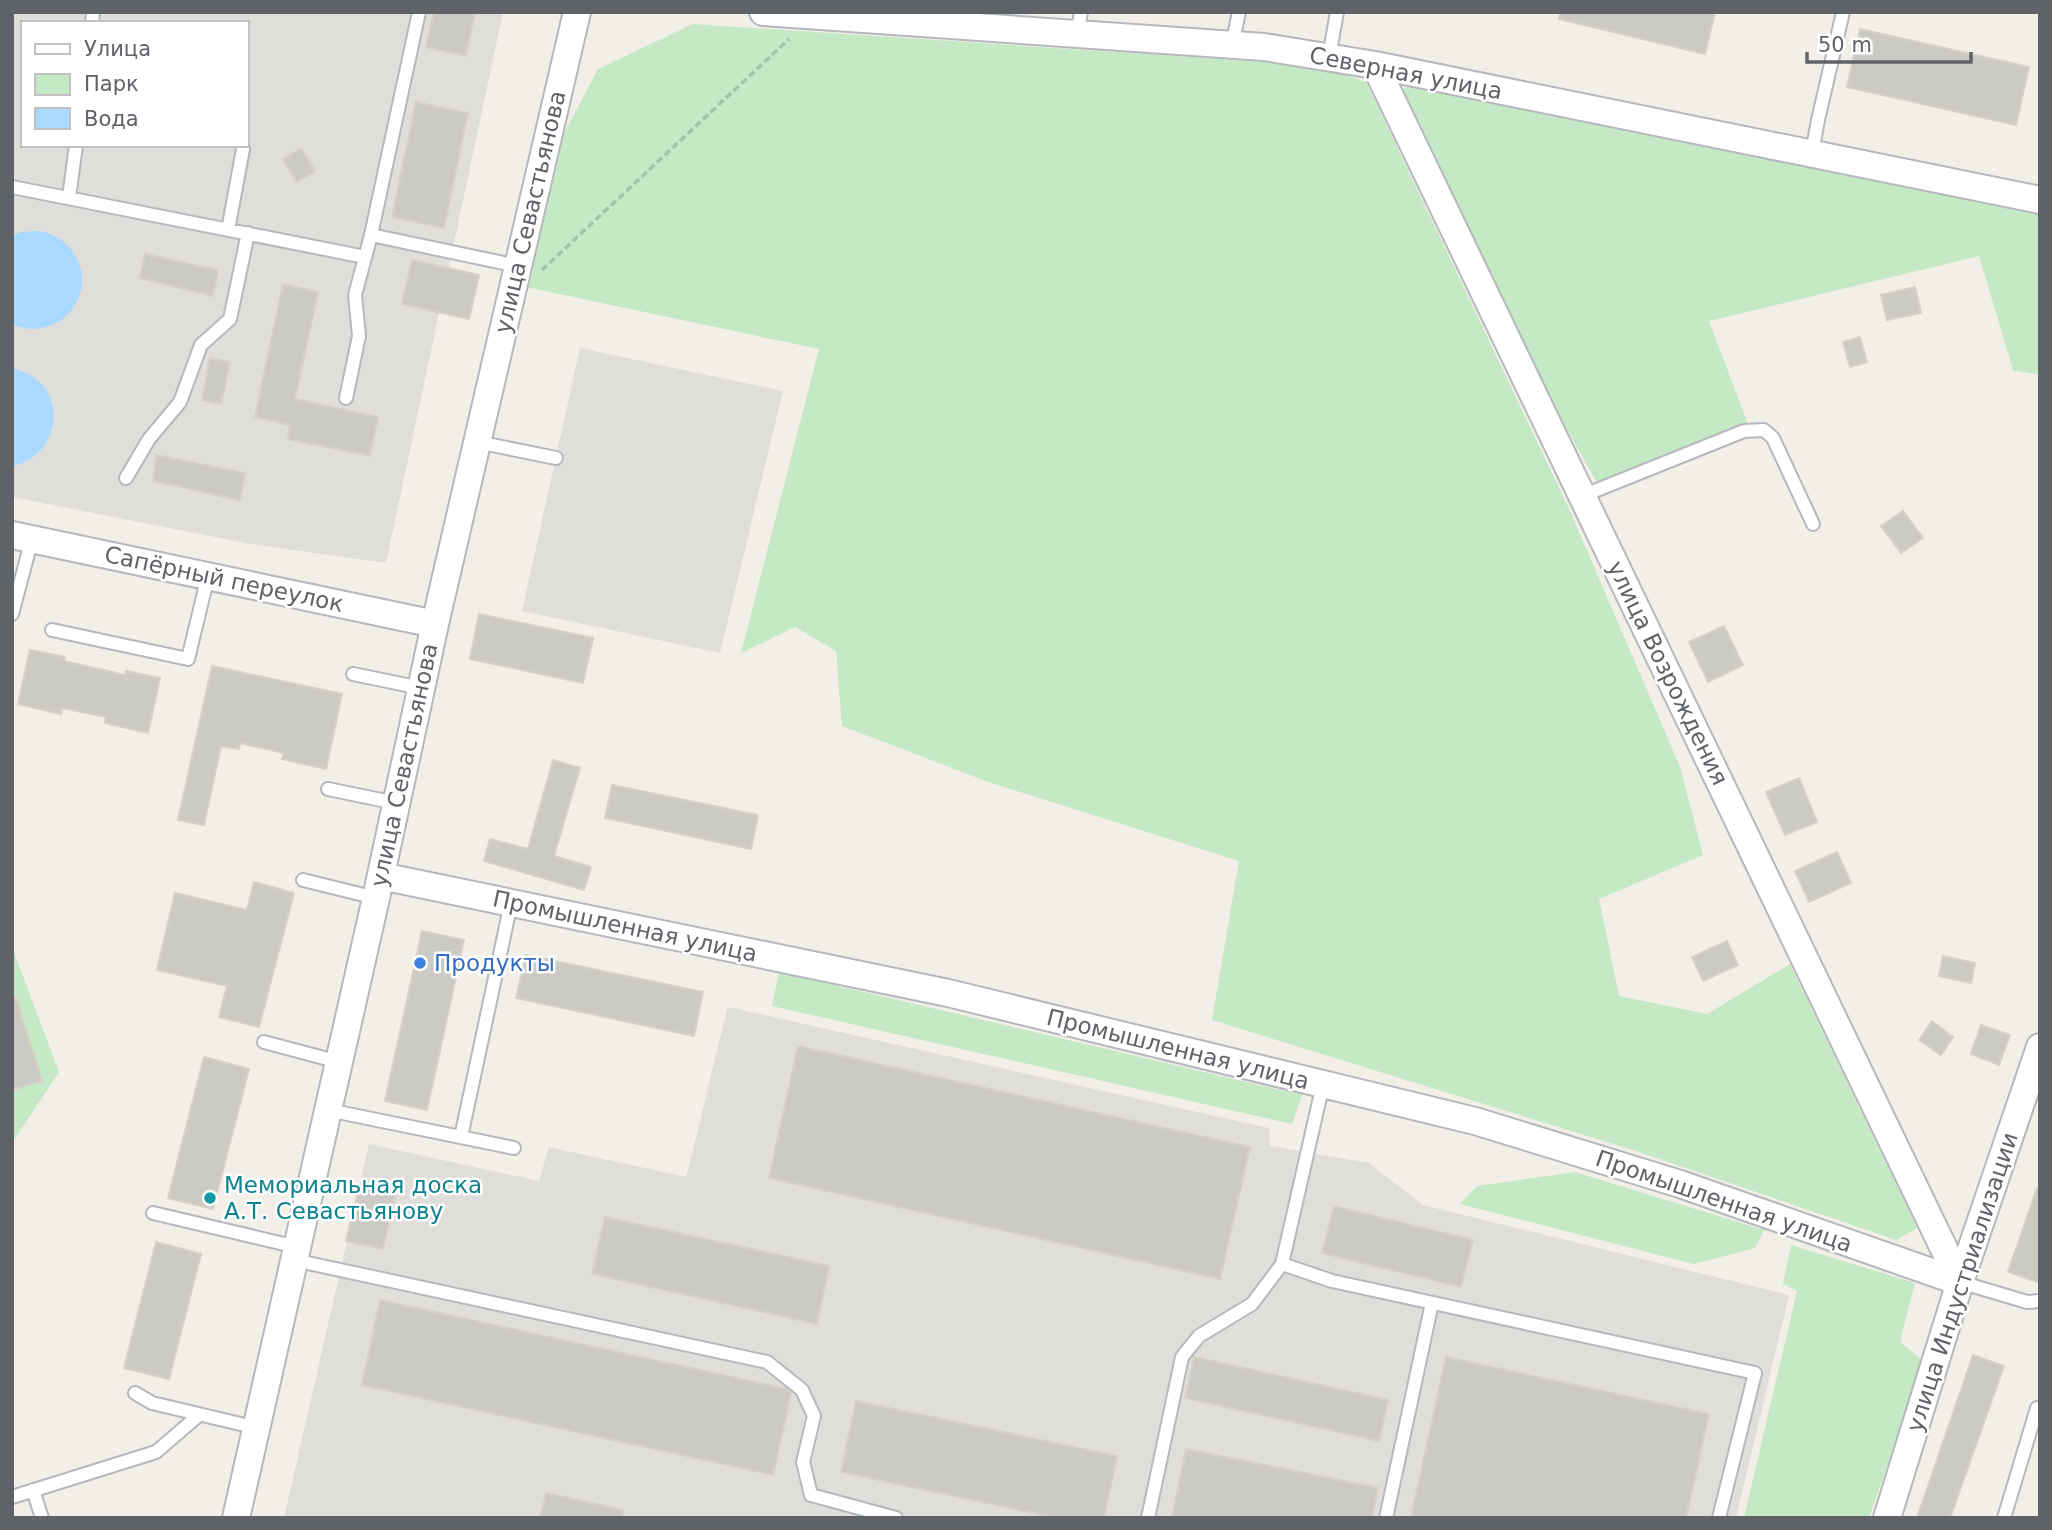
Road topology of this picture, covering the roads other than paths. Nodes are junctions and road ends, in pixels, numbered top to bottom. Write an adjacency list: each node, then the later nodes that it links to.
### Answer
1 (419, 12): 20 (lane)
2 (577, 12): 22 (street, улица Севастьянова)
3 (763, 12): 7 (street, Северная улица)
4 (1239, 12): 9 (lane)
5 (1337, 12): 10 (lane)
6 (1843, 12): 14 (lane)
7 (830, 15): 8 (street, Северная улица)
8 (1079, 23): 9 (street, Северная улица)
9 (1232, 45): 10 (street, Северная улица)
10 (1329, 57): 11 (street, Северная улица)
11 (1375, 65): 14 (street, Северная улица); 27 (street, улица Возрождения)
12 (76, 147): 16 (lane)
13 (242, 147): 18 (lane)
14 (1812, 153): 17 (street, Северная улица)
15 (12, 187): 16 (lane)
16 (69, 198): 18 (lane)
17 (2040, 200)
18 (228, 230): 19 (lane)
19 (248, 233): 21 (lane); 26 (lane)
20 (371, 235): 21 (lane); 22 (lane)
21 (365, 257): 23 (lane)
22 (516, 274): 24 (street, улица Севастьянова)
23 (346, 398)
24 (477, 442): 25 (lane); 32 (street, улица Севастьянова)
25 (556, 458)
26 (126, 478)
27 (1582, 496): 28 (lane); 51 (street, улица Возрождения)
28 (1813, 524)
29 (22, 537): 30 (street, Сапёрный переулок); 31 (lane)
30 (208, 576): 32 (street, Сапёрный переулок); 33 (lane)
31 (13, 611)
32 (435, 624): 35 (street, улица Севастьянова)
33 (52, 630)
34 (353, 674): 35 (lane)
35 (421, 688): 37 (street, улица Севастьянова)
36 (328, 789): 37 (lane)
37 (396, 803): 39 (street, улица Севастьянова)
38 (303, 880): 39 (lane)
39 (378, 887): 40 (street, Промышленная улица); 43 (street, улица Севастьянова)
40 (511, 903): 44 (street, Промышленная улица); 46 (lane)
41 (264, 1042): 43 (lane)
42 (2040, 1047): 51 (street, улица Индустриализации)
43 (339, 1062): 45 (street, улица Севастьянова)
44 (1323, 1084): 50 (lane); 51 (street, Промышленная улица)
45 (328, 1110): 46 (lane); 49 (street, улица Севастьянова)
46 (461, 1137): 47 (lane)
47 (514, 1148)
48 (153, 1213): 49 (lane)
49 (296, 1254): 57 (street, улица Севастьянова); 62 (lane)
50 (1282, 1264): 53 (lane); 63 (lane)
51 (1960, 1282): 52 (lane); 66 (street, улица Индустриализации)
52 (2040, 1301)
53 (1432, 1303): 64 (lane); 65 (lane)
54 (135, 1393): 56 (lane)
55 (2038, 1408): 67 (lane)
56 (200, 1415): 57 (lane); 58 (lane)
57 (257, 1428): 61 (street, улица Севастьянова)
58 (33, 1490): 59 (lane); 60 (lane)
59 (12, 1497)
60 (42, 1518)
61 (236, 1518)
62 (896, 1518)
63 (1148, 1518)
64 (1386, 1518)
65 (1719, 1518)
66 (1887, 1518)
67 (2004, 1518)

